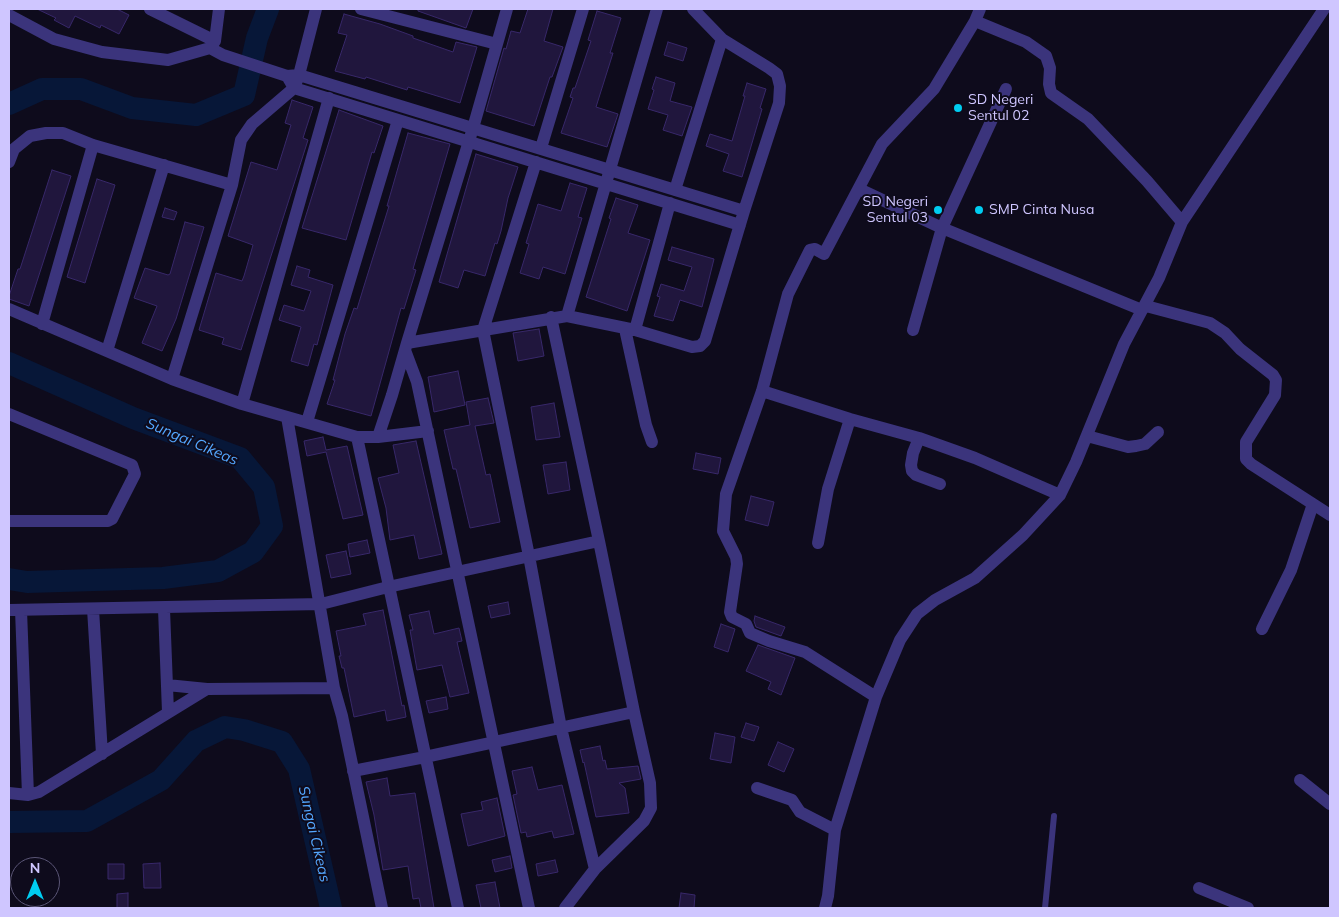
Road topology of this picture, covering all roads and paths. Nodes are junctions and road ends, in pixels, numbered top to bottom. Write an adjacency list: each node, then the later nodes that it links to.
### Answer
1 (150, 9): 14 (street)
2 (219, 9): 14 (street)
3 (316, 9): 15 (street)
4 (361, 9): 13 (street)
5 (507, 9): 13 (street)
6 (583, 9): 23 (street)
7 (657, 9): 27 (street)
8 (692, 9): 12 (street)
9 (1324, 9): 34 (street)
10 (9, 15): 14 (street)
11 (977, 15): 30 (street); 34 (street)
12 (722, 40): 31 (street); 33 (street)
13 (497, 44): 20 (street)
14 (212, 45): 15 (street)
15 (293, 75): 16 (street); 20 (street)
16 (294, 88): 18 (street); 29 (street)
17 (1006, 89): 36 (street)
18 (329, 98): 19 (street); 49 (street)
19 (398, 120): 21 (street); 53 (street)
20 (473, 128): 21 (street); 23 (street)
21 (468, 141): 25 (street); 45 (street)
22 (94, 145): 24 (street); 26 (street); 41 (street)
23 (541, 148): 27 (street)
24 (9, 162)
25 (536, 162): 28 (street); 42 (street)
26 (164, 165): 29 (street); 46 (street)
27 (610, 170): 28 (street); 31 (street)
28 (605, 184): 32 (street); 39 (street)
29 (232, 185): 47 (street)
30 (859, 189): 36 (street); 48 (street)
31 (676, 190): 33 (street)
32 (670, 203): 35 (street); 43 (street)
33 (744, 211): 35 (street)
34 (1182, 222): 37 (street)
35 (740, 225): 43 (street)
36 (942, 228): 37 (street); 44 (street)
37 (1144, 308): 56 (street); 63 (street)
38 (9, 309): 41 (street)
39 (566, 316): 40 (street); 43 (street)
40 (551, 317): 42 (street); 66 (street)
41 (42, 324): 46 (street)
42 (484, 330): 45 (street); 68 (street)
43 (630, 330): 60 (street)
44 (913, 330)
45 (406, 346): 54 (street); 58 (street)
46 (106, 351): 47 (street)
47 (172, 379): 49 (street)
48 (762, 391): 52 (street); 79 (street)
49 (242, 404): 51 (street)
50 (9, 414): 65 (street)
51 (287, 417): 53 (street); 71 (street)
52 (850, 419): 59 (street); 67 (street)
53 (307, 422): 57 (street)
54 (428, 431): 58 (street); 69 (street)
55 (1158, 432): 56 (street)
56 (1087, 436): 62 (street)
57 (357, 437): 58 (street); 70 (street)
58 (378, 437)
59 (918, 438): 61 (street); 62 (street)
60 (652, 442)
61 (940, 484)
62 (1060, 494): 79 (street)
63 (1313, 504): 64 (street); 75 (street)
64 (1330, 515)
65 (9, 521)
66 (599, 541): 68 (street); 81 (street)
67 (818, 543)
68 (529, 556): 69 (street); 82 (street)
69 (457, 572): 70 (street); 83 (street)
70 (388, 587): 71 (street); 85 (street)
71 (321, 604): 73 (street); 77 (street)
72 (93, 609): 73 (street); 74 (street); 84 (street)
73 (164, 609): 76 (street)
74 (15, 610): 90 (street)
75 (1262, 629)
76 (167, 685): 78 (street); 80 (street)
77 (334, 688): 78 (street); 86 (street)
78 (207, 689): 80 (street)
79 (876, 697): 93 (street)
80 (168, 712): 84 (street)
81 (634, 712): 82 (street); 94 (street)
82 (561, 728): 83 (street); 94 (street)
83 (494, 742): 85 (street); 98 (street)
84 (102, 754): 90 (street)
85 (425, 757): 86 (street); 97 (street)
86 (354, 771): 96 (street)
87 (1300, 780): 91 (street)
88 (757, 788): 93 (street)
89 (9, 792): 90 (street)
90 (28, 795)
91 (1330, 804)
92 (1054, 816): 101 (lane)
93 (835, 830): 100 (street)
94 (595, 869): 99 (street)
95 (1198, 888): 102 (street)
96 (382, 908)
97 (458, 908)
98 (529, 908)
99 (565, 908)
100 (825, 908)
101 (1045, 908)
102 (1248, 908)

